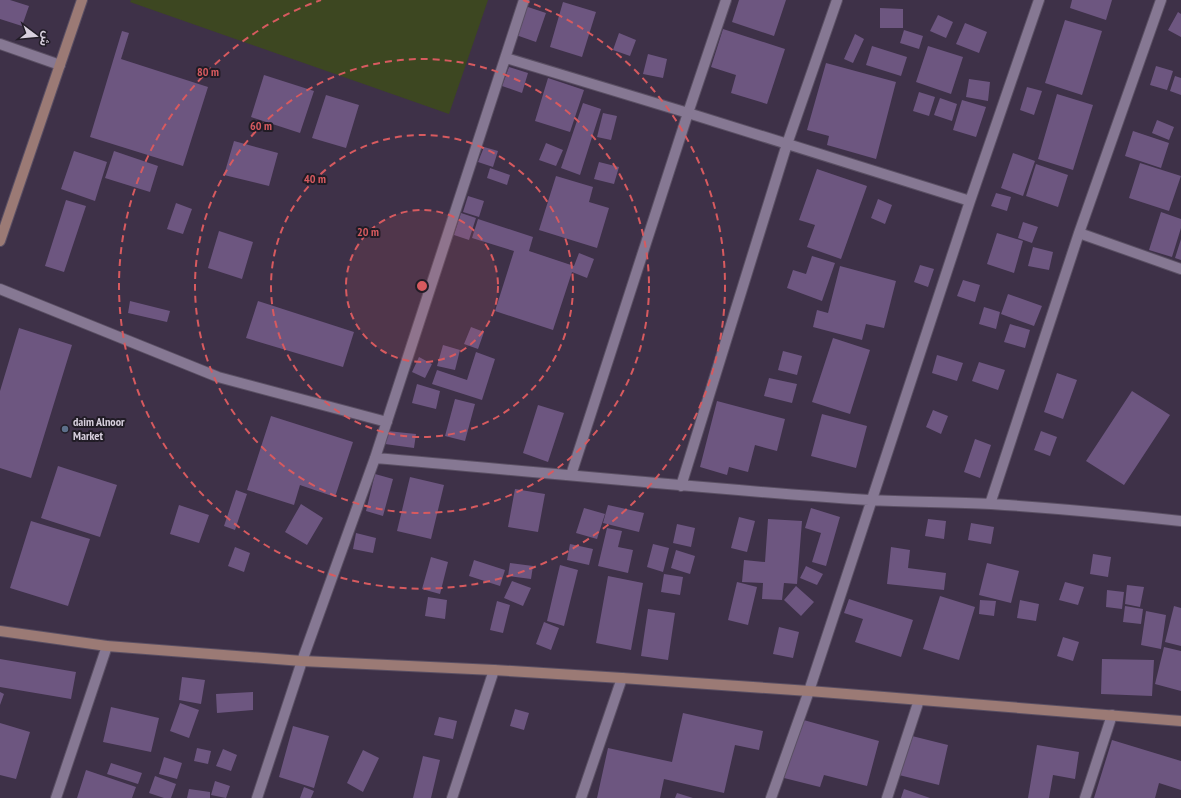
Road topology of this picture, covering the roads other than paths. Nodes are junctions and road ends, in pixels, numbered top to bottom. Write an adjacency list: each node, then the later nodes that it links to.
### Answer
1 (82, 0): 9 (street)
2 (524, 0): 8 (street)
3 (726, 0): 10 (street)
4 (837, 0): 11 (street)
5 (1039, 0): 12 (street)
6 (1161, 0): 13 (street)
7 (0, 44): 9 (street)
8 (506, 58): 10 (street); 17 (street)
9 (60, 65): 14 (street)
10 (688, 113): 11 (street); 19 (street)
11 (787, 144): 12 (street); 20 (street)
12 (970, 201): 21 (street)
13 (1079, 233): 15 (street); 22 (street)
14 (0, 241)
15 (1181, 269)
16 (0, 289): 17 (street)
17 (387, 422): 18 (street)
18 (375, 458): 19 (street); 26 (street)
19 (571, 475): 20 (street)
20 (681, 486): 21 (street)
21 (872, 500): 22 (street); 29 (street)
22 (990, 504): 23 (street)
23 (1181, 521)
24 (0, 631): 25 (street)
25 (107, 646): 26 (street); 33 (street)
26 (302, 661): 27 (street); 34 (street)
27 (494, 670): 28 (street); 35 (street)
28 (622, 678): 29 (street); 36 (street)
29 (809, 691): 30 (street); 37 (street)
30 (920, 700): 31 (street); 38 (street)
31 (1112, 715): 32 (street); 39 (street)
32 (1181, 721)
33 (56, 798)
34 (257, 798)
35 (452, 798)
36 (581, 798)
37 (771, 798)
38 (886, 798)
39 (1085, 798)

